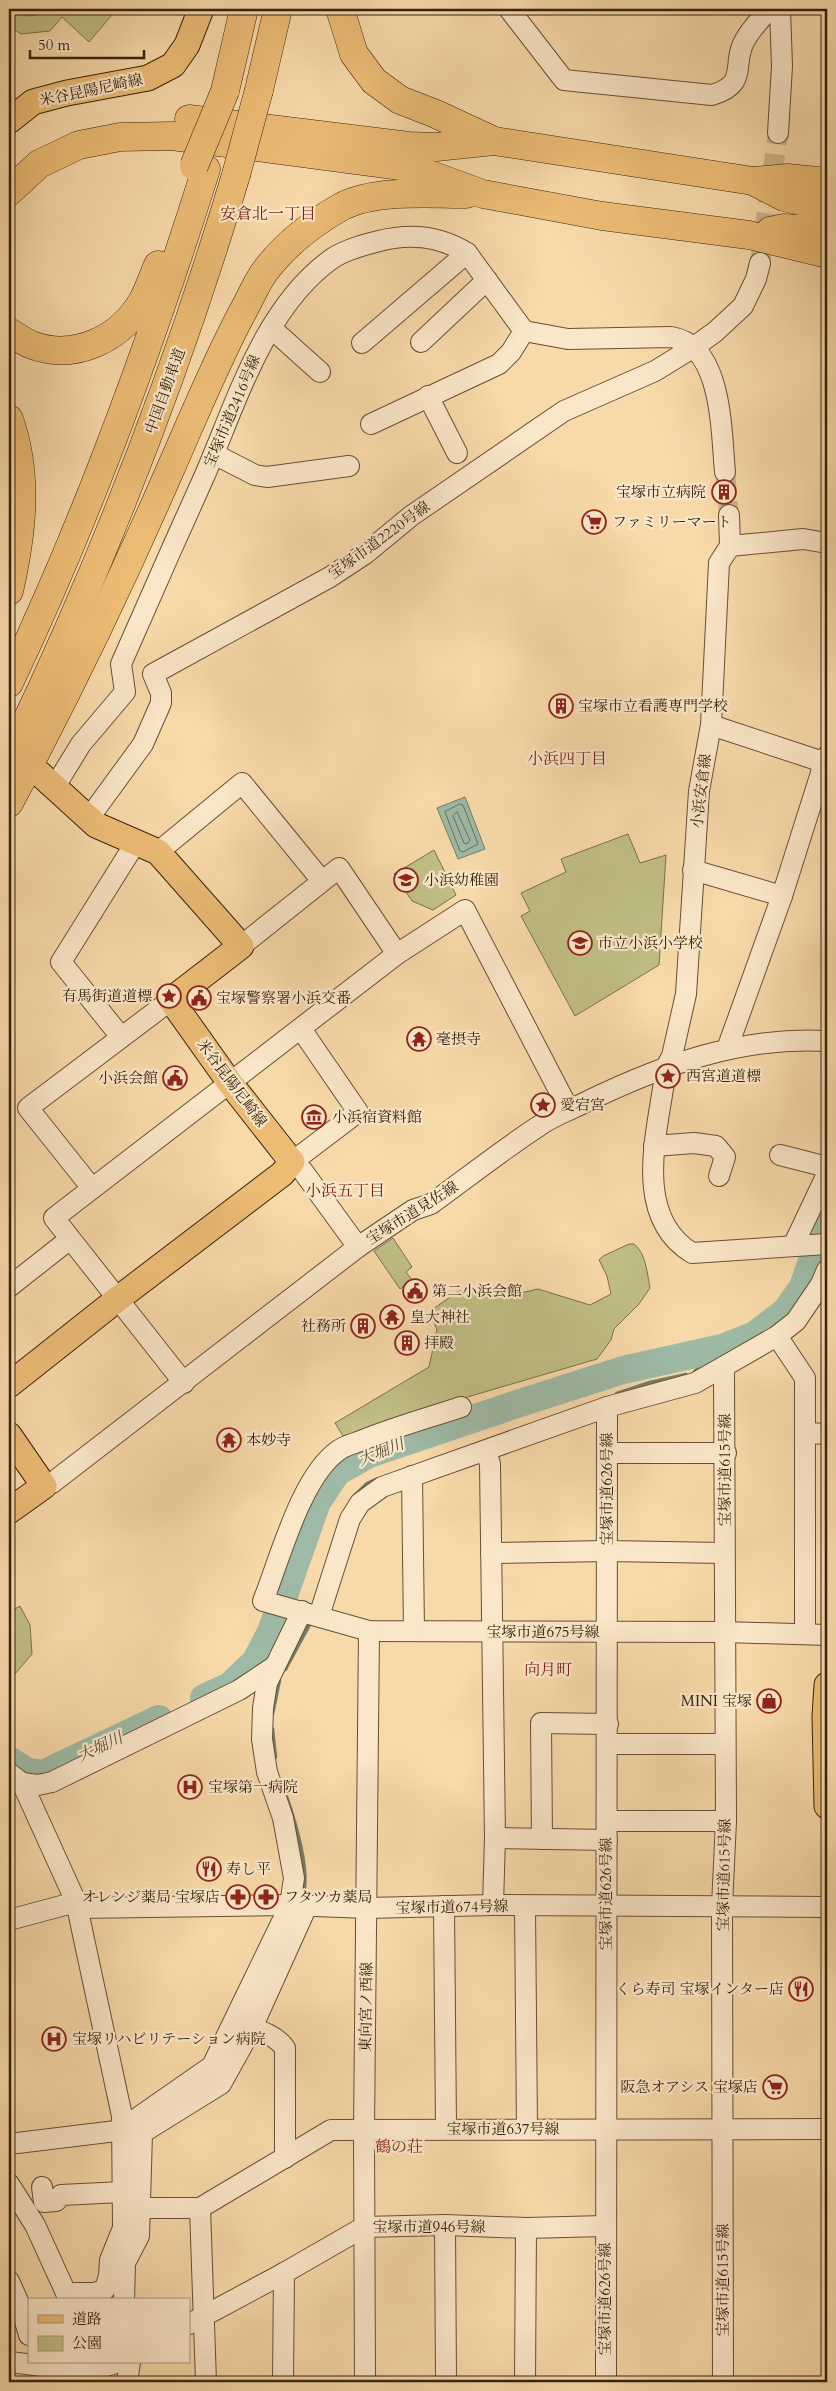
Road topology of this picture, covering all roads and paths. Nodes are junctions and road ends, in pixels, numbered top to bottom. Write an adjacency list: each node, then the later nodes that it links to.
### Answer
1 (201, 9): 8 (main road, 米谷昆陽尼崎線)
2 (244, 9): 12 (highway, bridge)
3 (278, 9): 46 (highway, 中国自動車道, bridge)
4 (340, 9): 10 (highway)
5 (509, 9): 6 (street)
6 (768, 9)
7 (780, 9): 9 (street)
8 (9, 121)
9 (778, 133)
10 (494, 141): 11 (highway); 13 (highway)
11 (9, 165)
12 (200, 168): 26 (highway); 43 (highway)
13 (753, 181): 14 (highway); 17 (highway)
14 (827, 182)
15 (9, 192): 16 (highway)
16 (483, 194): 19 (highway); 49 (highway)
17 (827, 207)
18 (827, 231): 19 (highway)
19 (749, 235): 21 (highway)
20 (466, 253): 23 (street, 宝塚市道2416号線); 24 (street, 宝塚市道2416号線); 27 (street)
21 (827, 254)
22 (760, 263): 29 (street, 宝塚市道2220号線)
23 (487, 280): 25 (street, 宝塚市道2416号線); 28 (street)
24 (271, 328): 30 (street); 35 (street, 宝塚市道2416号線)
25 (524, 331): 29 (street); 31 (street)
26 (9, 332)
27 (362, 342)
28 (421, 342)
29 (694, 347): 37 (street); 42 (street, 宝塚市道2220号線)
30 (320, 372)
31 (428, 396): 33 (street); 34 (street)
32 (9, 419): 41 (highway)
33 (371, 424)
34 (457, 453)
35 (214, 454): 36 (street); 44 (street, 宝塚市道2416号線)
36 (349, 466)
37 (725, 472)
38 (729, 515): 40 (street, 小浜安倉線)
39 (827, 543): 40 (street)
40 (730, 546): 45 (street, 小浜安倉線)
41 (9, 591)
42 (152, 674): 44 (street, 宝塚市道2220号線); 50 (street)
43 (9, 683)
44 (125, 692): 48 (street)
45 (711, 725): 47 (street); 53 (street, 小浜安倉線)
46 (9, 758)
47 (825, 759): 55 (street)
48 (47, 781): 50 (main road)
49 (9, 803)
50 (89, 818): 51 (main road)
51 (136, 842): 52 (main road); 60 (street)
52 (158, 852): 54 (street); 56 (main road)
53 (693, 870): 55 (street); 63 (street, 小浜安倉線)
54 (322, 881): 56 (street); 57 (street)
55 (782, 896): 62 (street)
56 (241, 946): 58 (main road)
57 (397, 954): 59 (street); 65 (street)
58 (171, 1000): 60 (street); 64 (main road, 米谷昆陽尼崎線)
59 (301, 1029): 64 (street); 68 (street)
60 (121, 1038): 72 (street)
61 (827, 1041): 62 (street, 宝塚市道見佐線)
62 (727, 1049): 63 (street, 宝塚市道見佐線)
63 (666, 1067): 65 (street, 宝塚市道見佐線); 66 (street, 小浜安倉線)
64 (230, 1083): 68 (main road, 米谷昆陽尼崎線); 72 (street)
65 (569, 1110): 75 (street, 宝塚市道見佐線)
66 (654, 1146): 71 (street); 76 (street, 小浜安倉線)
67 (780, 1154): 69 (street)
68 (292, 1162): 75 (street); 79 (main road)
69 (827, 1167)
70 (827, 1174): 76 (street)
71 (719, 1176)
72 (91, 1187): 73 (street)
73 (70, 1239): 78 (street); 79 (street)
74 (827, 1244): 76 (street, 小浜安倉線)
75 (358, 1246): 82 (street, 宝塚市道見佐線)
76 (799, 1246)
77 (827, 1270): 80 (street)
78 (9, 1287)
79 (119, 1298): 82 (street); 83 (main road)
80 (777, 1336): 81 (street); 86 (street)
81 (724, 1368): 84 (street); 91 (street, 宝塚市道615号線)
82 (184, 1383): 93 (street, 宝塚市道見佐線)
83 (9, 1385)
84 (607, 1406): 89 (street); 90 (street, 宝塚市道626号線)
85 (461, 1407): 98 (street, 宝塚市道675号線)
86 (806, 1433): 87 (street); 104 (street)
87 (827, 1434)
88 (9, 1435): 93 (main road)
89 (486, 1451): 92 (street); 96 (street)
90 (607, 1453): 91 (street); 95 (street, 宝塚市道626号線)
91 (726, 1454): 97 (street, 宝塚市道615号線)
92 (412, 1476): 98 (street); 100 (street)
93 (44, 1486): 94 (main road)
94 (9, 1511)
95 (608, 1551): 96 (street); 97 (street); 102 (street, 宝塚市道626号線)
96 (491, 1553): 101 (street)
97 (724, 1553): 103 (street, 宝塚市道615号線)
98 (305, 1612): 99 (street, 宝塚市道675号線); 106 (street)
99 (369, 1631): 100 (street, 宝塚市道675号線); 125 (street, 東向宮ノ西線)
100 (414, 1631): 101 (street, 宝塚市道675号線)
101 (492, 1632): 102 (street, 宝塚市道675号線); 115 (street)
102 (608, 1632): 103 (street, 宝塚市道675号線); 108 (street, 宝塚市道626号線)
103 (726, 1632): 104 (street, 宝塚市道675号線); 110 (street, 宝塚市道615号線)
104 (804, 1634): 105 (street, 宝塚市道675号線)
105 (827, 1635)
106 (275, 1666): 111 (street); 119 (street)
107 (827, 1685): 112 (main road)
108 (608, 1724): 109 (street, 宝塚市道626号線); 116 (street)
109 (607, 1744): 110 (street); 114 (street, 宝塚市道626号線)
110 (725, 1744): 113 (street, 宝塚市道615号線)
111 (16, 1778): 117 (street)
112 (827, 1806)
113 (726, 1821): 114 (street); 122 (street, 宝塚市道615号線)
114 (607, 1830): 116 (street); 123 (street, 宝塚市道626号線)
115 (495, 1838): 116 (street); 118 (street)
116 (542, 1839)
117 (76, 1905): 119 (street, 宝塚市道674号線); 126 (street, 宝塚市道674号線); 134 (street)
118 (493, 1905): 120 (street, 宝塚市道674号線); 121 (street, 宝塚市道674号線)
119 (299, 1906): 125 (street, 宝塚市道674号線); 127 (street)
120 (444, 1906): 125 (street, 宝塚市道674号線); 128 (street)
121 (525, 1906): 123 (street, 宝塚市道674号線); 129 (street)
122 (722, 1906): 123 (street, 宝塚市道674号線); 124 (street, 宝塚市道674号線); 133 (street, 宝塚市道615号線)
123 (606, 1907): 132 (street, 宝塚市道626号線)
124 (827, 1907)
125 (367, 1908): 131 (street, 東向宮ノ西線)
126 (9, 1920)
127 (243, 2025): 134 (street); 136 (street)
128 (446, 2128): 129 (street, 宝塚市道637号線); 131 (street, 宝塚市道637号線)
129 (527, 2128): 132 (street, 宝塚市道637号線)
130 (827, 2129): 133 (street, 宝塚市道637号線)
131 (364, 2130): 136 (street, 宝塚市道637号線); 143 (street, 東向宮ノ西線)
132 (606, 2130): 133 (street, 宝塚市道637号線); 144 (street, 宝塚市道626号線)
133 (722, 2130): 164 (street, 宝塚市道615号線)
134 (133, 2131): 135 (street); 139 (street); 140 (street)
135 (9, 2144)
136 (285, 2158): 141 (street, 宝塚市道637号線)
137 (9, 2184): 147 (street)
138 (42, 2187): 139 (street)
139 (122, 2192): 147 (street)
140 (141, 2208): 141 (street); 147 (street)
141 (200, 2208): 150 (street)
142 (445, 2225): 143 (street, 宝塚市道946号線); 145 (street, 宝塚市道946号線); 161 (street)
143 (364, 2226): 146 (street, 宝塚市道946号線); 160 (street, 東向宮ノ西線)
144 (605, 2226): 145 (street, 宝塚市道946号線); 163 (street, 宝塚市道626号線)
145 (526, 2228): 162 (street)
146 (284, 2273): 150 (street, 宝塚市道946号線); 159 (street)
147 (116, 2276): 149 (street)
148 (9, 2281): 151 (street)
149 (123, 2298)
150 (197, 2319): 158 (street)
151 (28, 2332)
152 (9, 2362): 153 (street)
153 (28, 2363)
154 (38, 2364): 155 (street)
155 (117, 2364)
156 (121, 2364): 157 (street)
157 (127, 2382)
158 (206, 2382)
159 (283, 2382)
160 (365, 2382)
161 (446, 2382)
162 (525, 2382)
163 (606, 2382)
164 (723, 2382)

